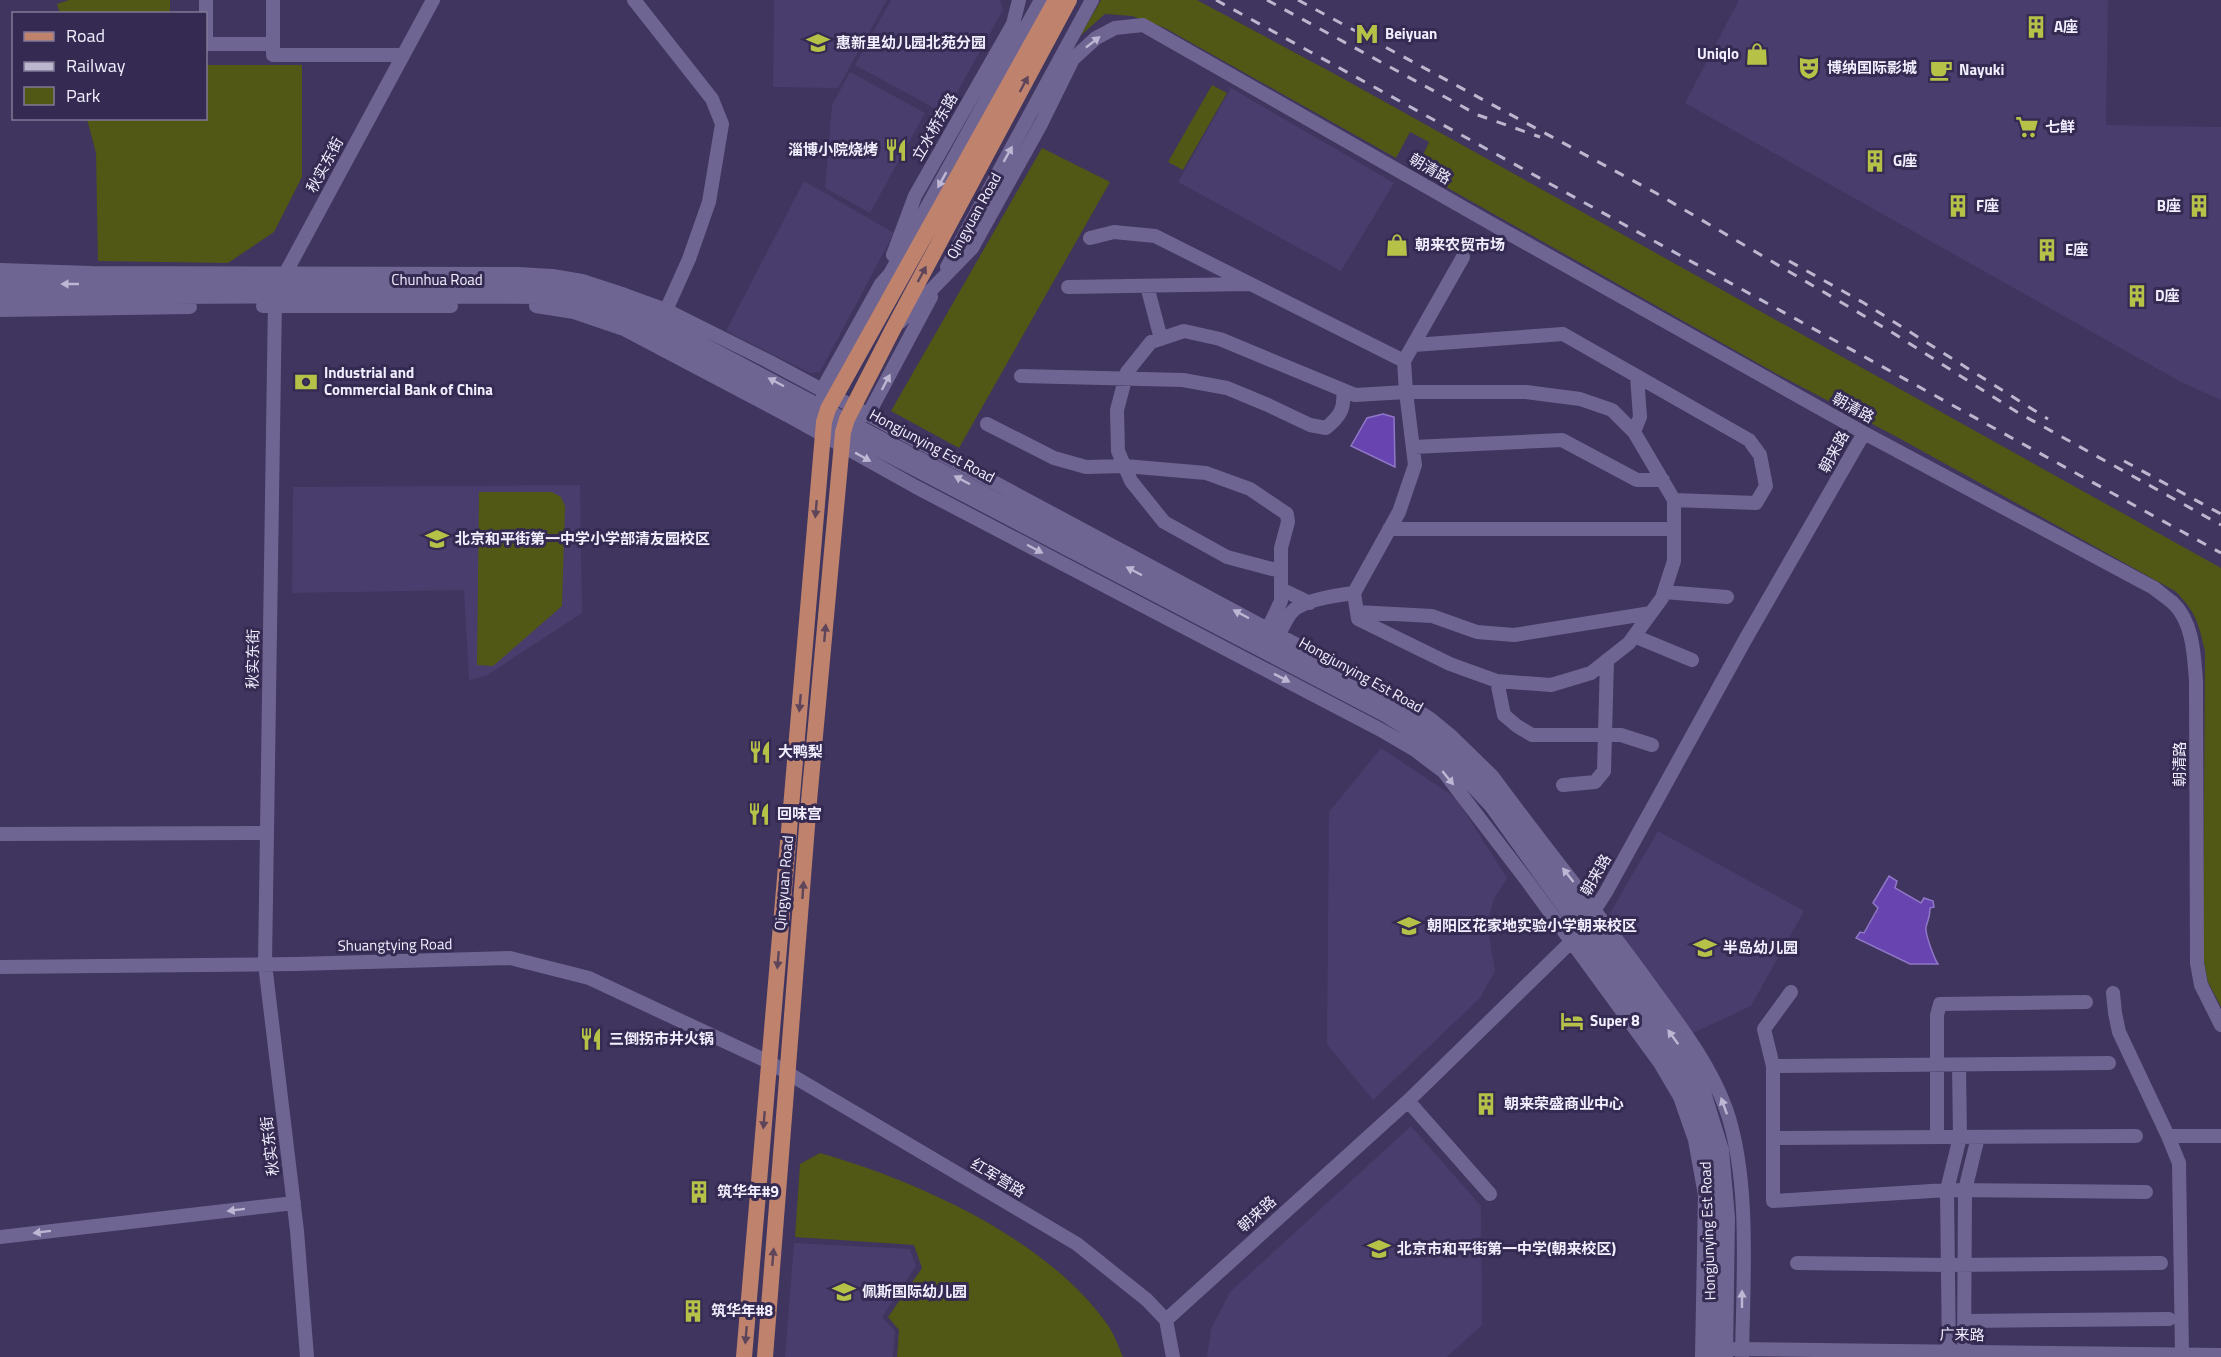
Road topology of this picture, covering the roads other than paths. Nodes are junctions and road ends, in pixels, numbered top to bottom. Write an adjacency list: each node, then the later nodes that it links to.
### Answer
1 (273, 0): 10 (street)
2 (433, 0): 11 (street, 秋实东街)
3 (634, 0): 26 (street)
4 (1019, 0): 16 (street, 立水桥东路)
5 (1041, 0): 16 (street, Qingyuan Road, one-way to 16)
6 (1056, 0): 24 (main road, Qingyuan Road)
7 (1069, 0): 27 (main road, Qingyuan Road, one-way to 7)
8 (1092, 0): 18 (street, Qingyuan Road, one-way to 8)
9 (207, 44): 10 (street)
10 (273, 44): 11 (street)
11 (403, 56): 15 (street, 秋实东街)
12 (1090, 238): 19 (street)
13 (1463, 257): 29 (street)
14 (0, 270): 15 (street)
15 (285, 274): 22 (street, 秋实东街); 26 (street)
16 (890, 274): 24 (street, 立水桥东路); 36 (street, Qingyuan Road)
17 (0, 284): 22 (street, Chunhua Road, one-way to 17)
18 (938, 284): 27 (street); 37 (street, Qingyuan Road, one-way to 18); 40 (street, 朝清路, one-way to 40)
19 (1250, 284): 20 (street); 30 (street)
20 (1147, 286): 21 (street); 28 (street)
21 (1068, 287)
22 (275, 296): 23 (street, Chunhua Road); 25 (street); 26 (street, Chunhua Road); 36 (street, Chunhua Road); 64 (street, 秋实东街)
23 (0, 298)
24 (885, 308): 36 (main road, Qingyuan Road)
25 (0, 310)
26 (664, 316): 36 (street, Chunhua Road, one-way to 26); 36 (street)
27 (893, 329): 37 (main road, Qingyuan Road)
28 (1161, 339): 33 (street); 34 (street)
29 (1414, 345): 30 (street); 32 (street)
30 (1404, 361): 35 (street)
31 (1021, 376): 33 (street)
32 (1637, 376): 39 (street); 44 (street)
33 (1125, 380): 34 (street); 42 (street)
34 (1343, 390): 35 (street)
35 (1406, 392): 39 (street); 41 (street)
36 (826, 411): 37 (street); 37 (street, Chunhua Road); 74 (main road, Qingyuan Road, one-way to 74)
37 (850, 424): 56 (street, Hongjunying Est Road); 56 (street, one-way to 37); 59 (street, one-way to 59); 79 (main road, Qingyuan Road, one-way to 37)
38 (987, 424): 42 (street)
39 (1634, 432): 43 (street)
40 (1864, 433): 66 (street, 朝来路); 73 (street, 朝清路)
41 (1413, 447): 43 (street); 45 (street)
42 (1125, 466): 47 (street); 47 (street)
43 (1663, 480): 44 (street)
44 (1674, 500): 46 (street)
45 (1389, 529): 46 (street); 50 (street)
46 (1674, 529): 49 (street)
47 (1280, 571): 48 (street)
48 (1281, 589): 52 (street); 56 (street)
49 (1664, 592): 51 (street); 54 (street)
50 (1354, 593): 52 (street); 53 (street)
51 (1727, 597)
52 (1310, 603): 56 (street)
53 (1357, 612): 54 (street); 60 (street)
54 (1651, 613): 55 (street)
55 (1634, 636): 57 (street); 58 (street)
56 (1269, 643): 59 (street); 66 (street, Hongjunying Est Road); 66 (street, one-way to 56)
57 (1607, 660): 60 (street); 61 (street)
58 (1692, 660)
59 (1258, 666): 67 (street, one-way to 67)
60 (1497, 681): 61 (street)
61 (1604, 735): 62 (street); 63 (street)
62 (1652, 746)
63 (1563, 785)
64 (267, 833): 65 (street); 68 (street, 秋实东街)
65 (0, 834)
66 (1588, 920): 67 (street, 朝来路); 101 (street, Hongjunying Est Road); 102 (street, one-way to 66)
67 (1572, 943): 80 (street, 朝来路); 101 (street)
68 (265, 964): 69 (street, Shuangtying Road); 74 (street, Shuangtying Road); 92 (street, 秋实东街)
69 (0, 967)
70 (1791, 992): 78 (street)
71 (2113, 993): 82 (street)
72 (2086, 1002): 76 (street)
73 (2221, 1025)
74 (769, 1062): 79 (street, 红军营路); 108 (main road, Qingyuan Road, one-way to 108)
75 (2109, 1064): 77 (street)
76 (1937, 1065): 77 (street); 78 (street); 84 (street)
77 (1959, 1065): 85 (street)
78 (1773, 1066): 87 (street)
79 (789, 1074): 99 (street, 红军营路); 109 (main road, Qingyuan Road, one-way to 79)
80 (1408, 1101): 91 (street); 99 (street, 朝来路)
81 (2136, 1136): 86 (street)
82 (2168, 1136): 83 (street); 105 (street)
83 (2221, 1136)
84 (1937, 1137): 85 (street); 87 (street)
85 (1960, 1137): 86 (street); 88 (street)
86 (1978, 1137): 89 (street)
87 (1773, 1138): 88 (street)
88 (1947, 1190): 89 (street); 97 (street)
89 (1965, 1190): 90 (street); 96 (street)
90 (2146, 1192)
91 (1490, 1194)
92 (294, 1203): 93 (street, one-way to 93); 107 (street, 秋实东街)
93 (0, 1237)
94 (1797, 1263): 97 (street)
95 (2161, 1263): 96 (street)
96 (1965, 1264): 97 (street); 100 (street)
97 (1949, 1265): 103 (street)
98 (2169, 1319): 100 (street)
99 (1166, 1320): 110 (street)
100 (1965, 1321): 104 (street)
101 (1715, 1353): 102 (street, 广来路)
102 (1742, 1353): 103 (street, 广来路)
103 (1949, 1354): 104 (street, 广来路)
104 (1964, 1354): 105 (street, 广来路)
105 (2182, 1354): 106 (street, 广来路)
106 (2221, 1355)
107 (307, 1357)
108 (744, 1357)
109 (765, 1357)
110 (1173, 1357)

